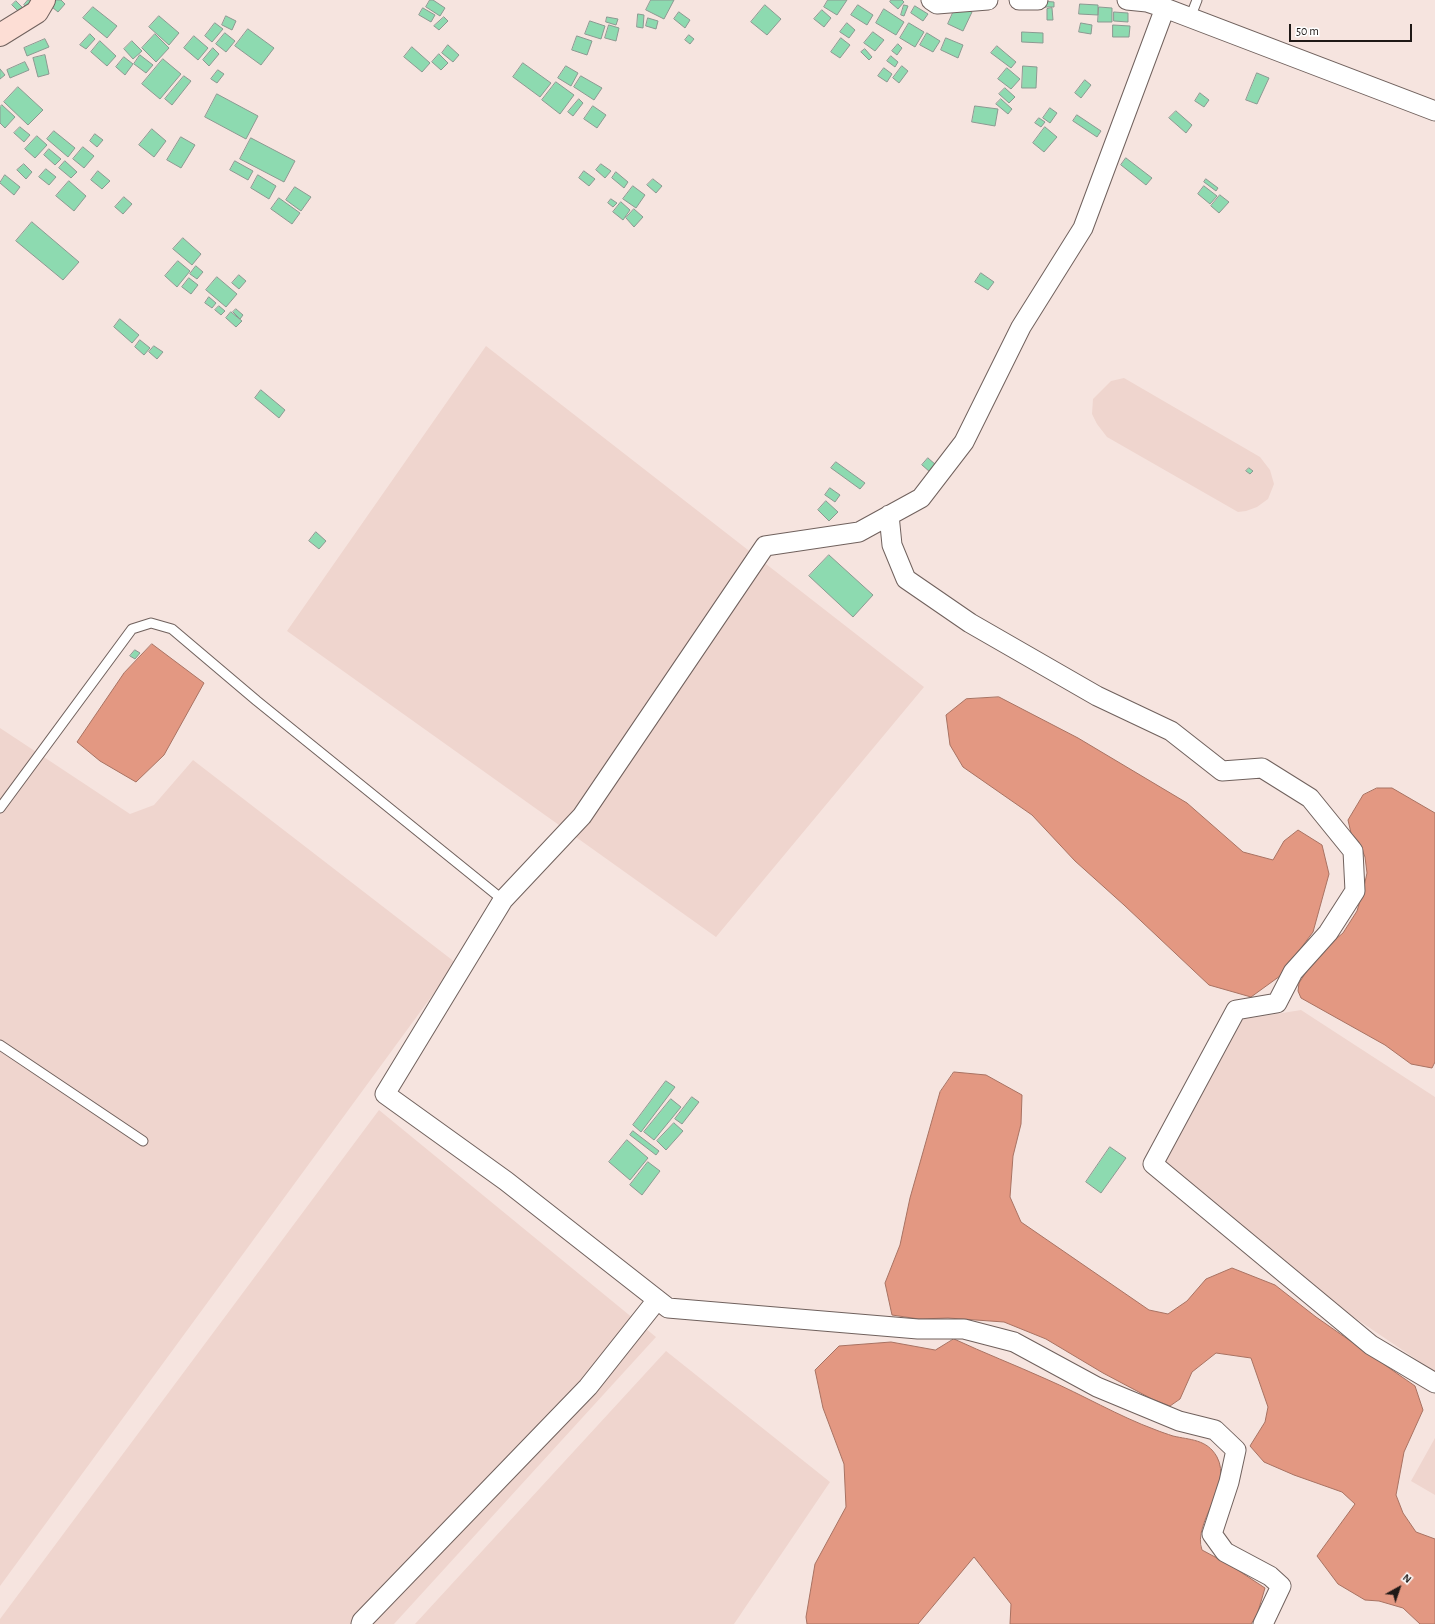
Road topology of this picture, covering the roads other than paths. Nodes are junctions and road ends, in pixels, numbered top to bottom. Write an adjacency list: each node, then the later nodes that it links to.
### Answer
1 (44, 0): 10 (main road)
2 (931, 0): 3 (street)
3 (988, 0)
4 (1019, 0): 5 (street)
5 (1038, 0)
6 (1128, 0): 8 (street)
7 (1197, 0): 9 (lane)
8 (1165, 8): 9 (street); 12 (street)
9 (1190, 18): 11 (street)
10 (0, 35)
11 (1435, 111)
12 (889, 515): 14 (street); 18 (street)
13 (0, 808): 14 (lane)
14 (503, 900): 17 (street)
15 (0, 1045): 16 (lane)
16 (144, 1141)
17 (657, 1300): 19 (street); 20 (street)
18 (1435, 1383)
19 (361, 1624)
20 (1263, 1624)

